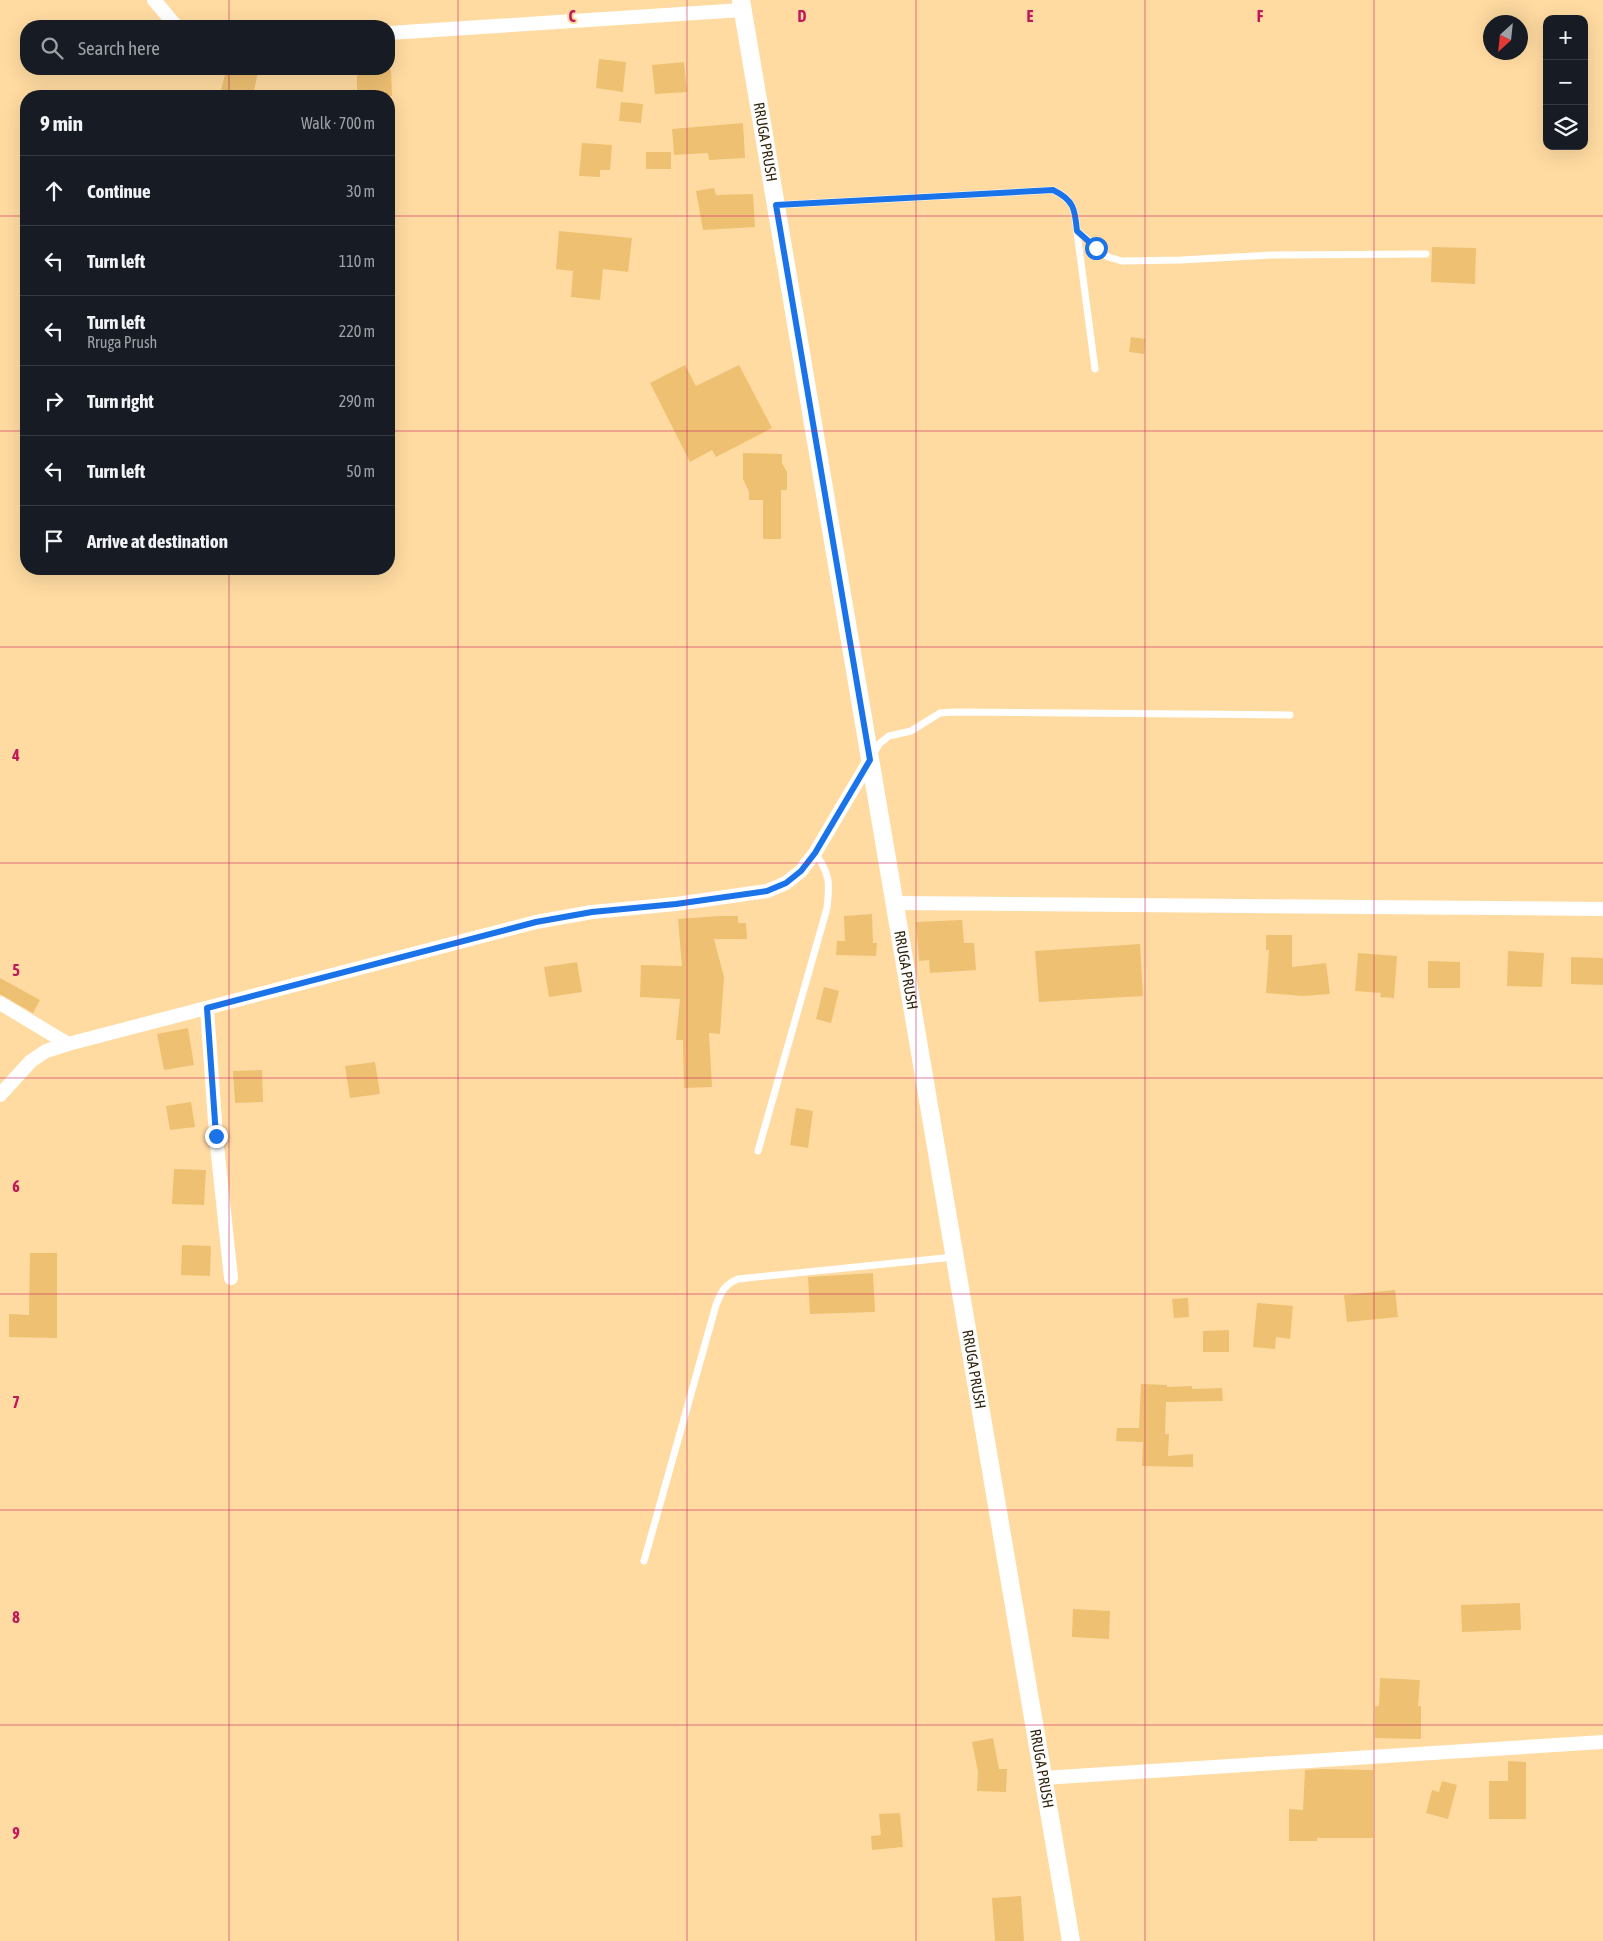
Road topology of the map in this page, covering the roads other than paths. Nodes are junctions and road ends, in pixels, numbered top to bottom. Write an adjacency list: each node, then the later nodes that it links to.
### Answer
1 (154, 0): 3 (street)
2 (742, 5): 4 (street); 5 (street, RRUGA PRUSH)
3 (171, 20)
4 (395, 33)
5 (776, 205): 6 (lane); 10 (street, RRUGA PRUSH)
6 (1077, 231): 7 (lane); 8 (lane)
7 (1426, 254)
8 (1095, 369)
9 (1290, 715): 10 (lane)
10 (870, 760): 11 (street); 12 (street, RRUGA PRUSH)
11 (815, 853): 15 (street); 18 (lane)
12 (894, 903): 13 (street); 19 (street, RRUGA PRUSH)
13 (1603, 909)
14 (0, 1003): 16 (street)
15 (207, 1008): 16 (street); 20 (street)
16 (68, 1044): 17 (street)
17 (0, 1095)
18 (758, 1151)
19 (954, 1257): 21 (lane); 23 (street, RRUGA PRUSH)
20 (231, 1278)
21 (644, 1561)
22 (1603, 1742): 23 (street)
23 (1043, 1778): 24 (street, RRUGA PRUSH)
24 (1071, 1941)

